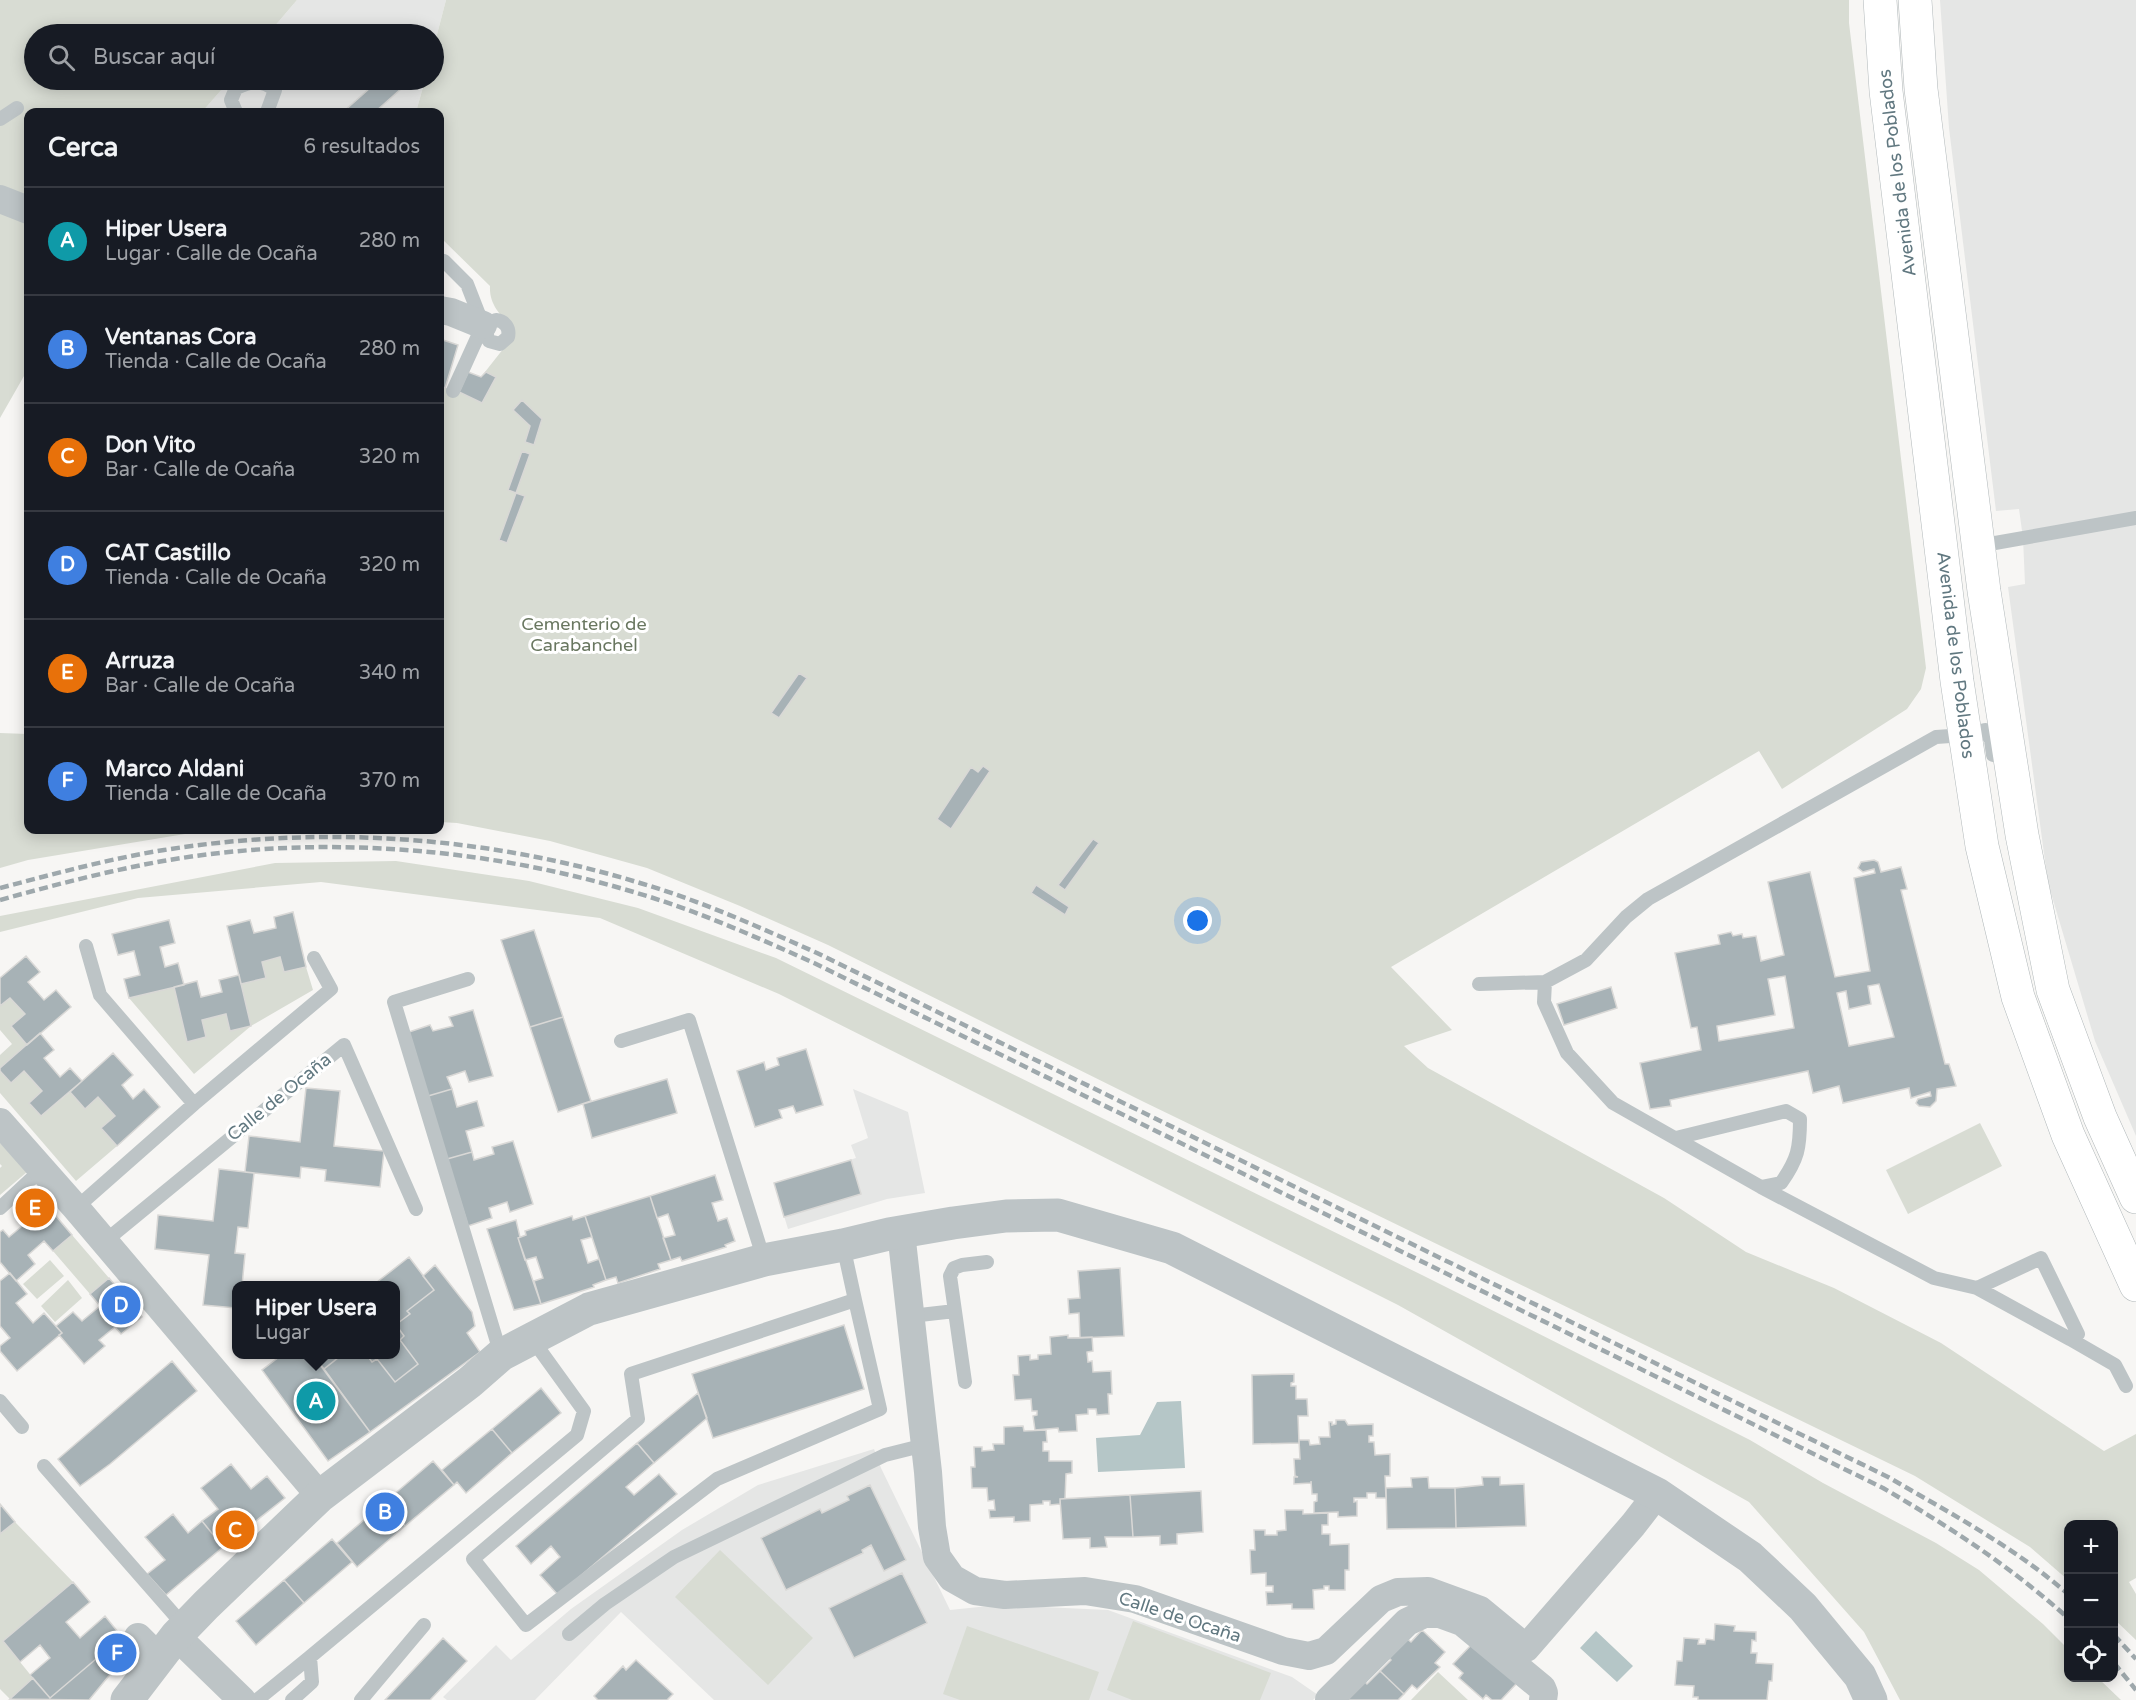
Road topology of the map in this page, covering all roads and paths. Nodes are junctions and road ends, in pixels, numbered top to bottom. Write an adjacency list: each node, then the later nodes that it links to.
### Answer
1 (1880, 0): 17 (main road, Avenida de los Poblados)
2 (1915, 0): 16 (main road, Avenida de los Poblados)
3 (235, 90): 6 (lane)
4 (274, 90): 7 (lane)
5 (17, 108): 8 (lane)
6 (234, 108)
7 (268, 108)
8 (0, 119)
9 (0, 199): 10 (street)
10 (24, 208)
11 (444, 261): 13 (lane)
12 (444, 311): 13 (street)
13 (483, 325): 14 (lane)
14 (453, 391)
15 (2136, 518): 16 (lane)
16 (1978, 546): 30 (main road, Avenida de los Poblados)
17 (1965, 735): 18 (lane); 22 (lane); 39 (main road, Avenida de los Poblados)
18 (1996, 773)
19 (86, 946): 25 (lane)
20 (314, 958): 25 (lane)
21 (468, 979): 46 (lane)
22 (1545, 982): 23 (lane); 27 (lane)
23 (1479, 984)
24 (621, 1041): 37 (lane)
25 (194, 1104): 32 (lane)
26 (0, 1122): 28 (street)
27 (1676, 1138): 29 (lane); 29 (lane)
28 (41, 1170): 31 (lane); 32 (street)
29 (1761, 1187): 40 (lane)
30 (2136, 1197)
31 (0, 1208)
32 (76, 1208): 35 (street)
33 (416, 1209): 35 (lane, Calle de Ocaña)
34 (901, 1232): 36 (street); 43 (street, Calle de Ocaña); 53 (street)
35 (104, 1242): 54 (street)
36 (843, 1245): 37 (street); 41 (lane)
37 (764, 1260): 44 (street)
38 (987, 1262): 42 (lane)
39 (2136, 1285)
40 (1977, 1288): 45 (lane); 45 (lane)
41 (855, 1300): 41 (lane)
42 (955, 1311): 43 (lane); 47 (lane)
43 (911, 1316): 51 (street, Calle de Ocaña)
44 (532, 1339): 46 (street); 59 (lane)
45 (2070, 1339): 48 (lane)
46 (501, 1355): 54 (street)
47 (965, 1382)
48 (2126, 1386)
49 (0, 1401): 50 (lane)
50 (22, 1427)
51 (925, 1445): 55 (street, Calle de Ocaña); 57 (lane)
52 (44, 1466): 58 (lane)
53 (1657, 1494): 55 (street, Calle de Ocaña); 67 (street)
54 (320, 1496): 58 (street)
55 (1477, 1621): 65 (street); 66 (street)
56 (424, 1625): 64 (lane)
57 (569, 1634)
58 (165, 1640): 60 (street); 61 (street)
59 (310, 1657): 62 (lane); 63 (lane)
60 (128, 1700)
61 (242, 1700)
62 (257, 1700)
63 (292, 1700)
64 (361, 1700)
65 (1329, 1700)
66 (1543, 1700)
67 (1871, 1700)

